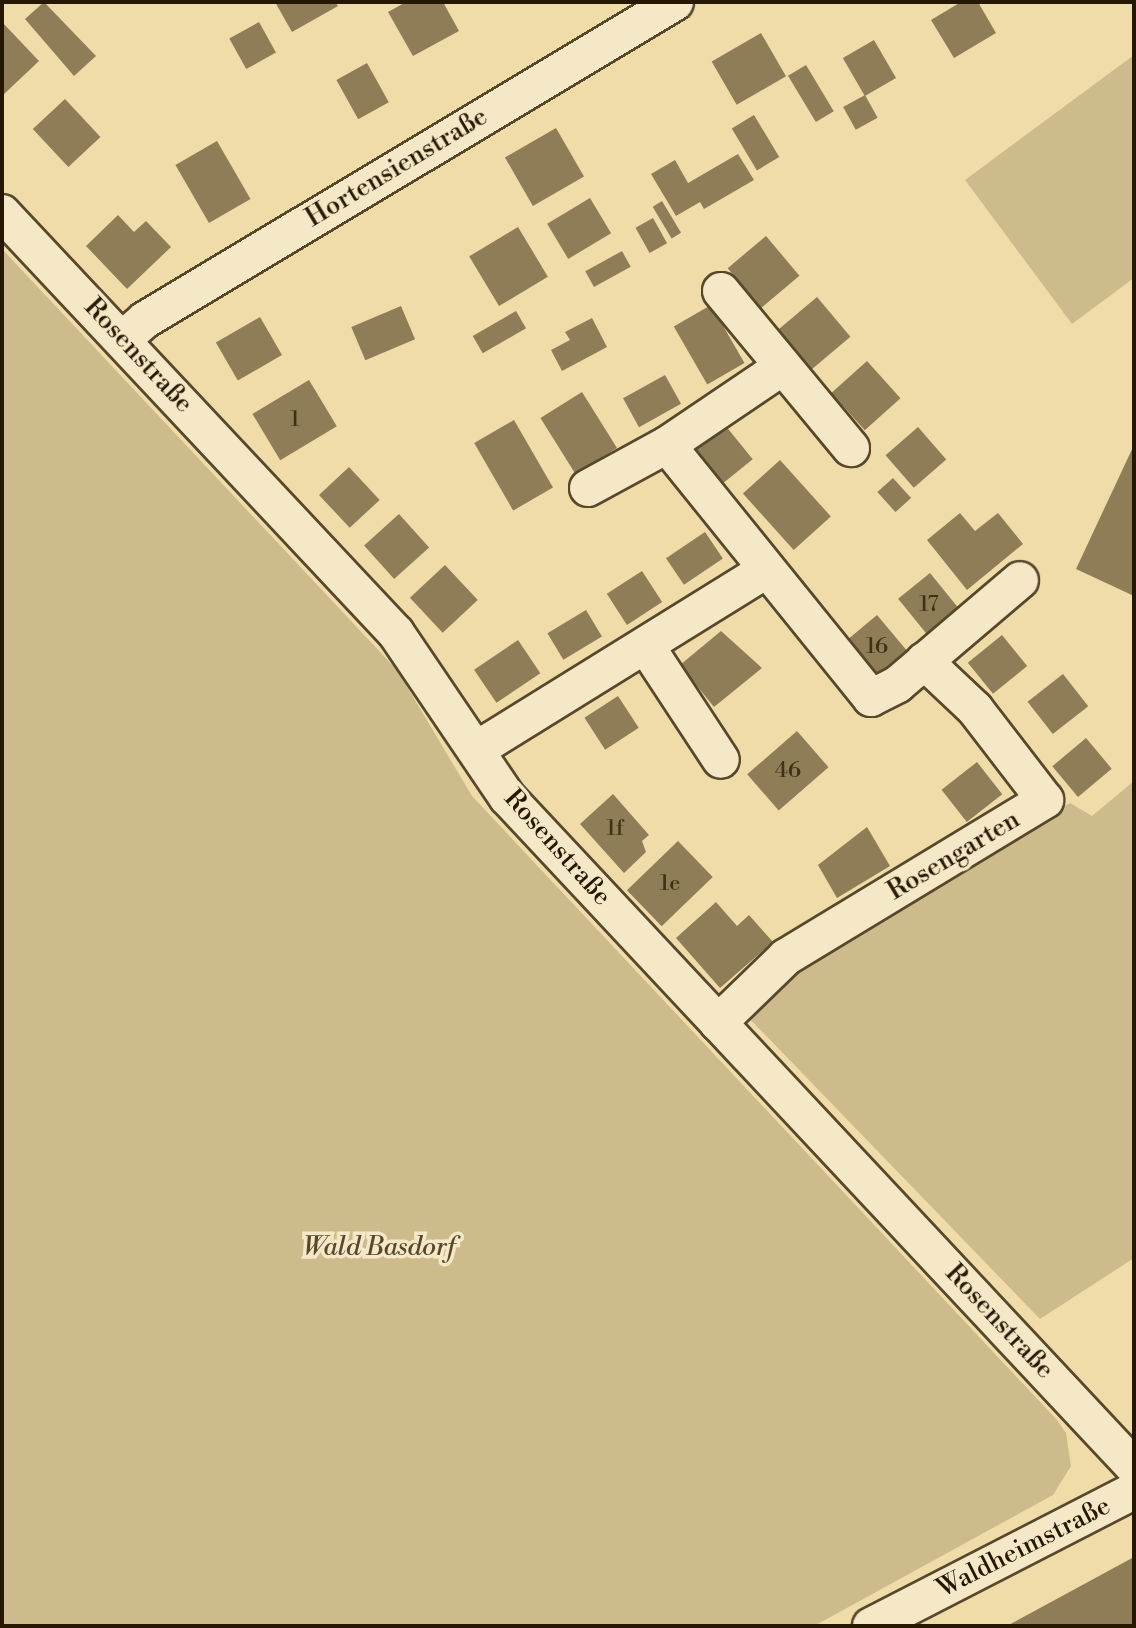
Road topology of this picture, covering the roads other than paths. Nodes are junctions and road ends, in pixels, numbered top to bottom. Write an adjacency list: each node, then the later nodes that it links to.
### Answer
1 (675, 2): 4 (street, Hortensienstraße)
2 (2, 213): 4 (street, Rosenstraße)
3 (721, 291): 5 (street)
4 (123, 339): 13 (street, Rosenstraße)
5 (782, 367): 6 (street); 7 (street)
6 (667, 445): 8 (street); 9 (street)
7 (851, 448)
8 (588, 488)
9 (765, 571): 11 (street); 12 (street)
10 (1020, 580): 12 (street)
11 (646, 646): 13 (street); 14 (street)
12 (924, 661): 15 (street, Rosengarten)
13 (479, 748): 15 (street, Rosenstraße)
14 (721, 760)
15 (718, 1023): 16 (street, Rosenstraße)
16 (1134, 1467)
17 (1134, 1491): 18 (street, Waldheimstraße)
18 (871, 1626)

